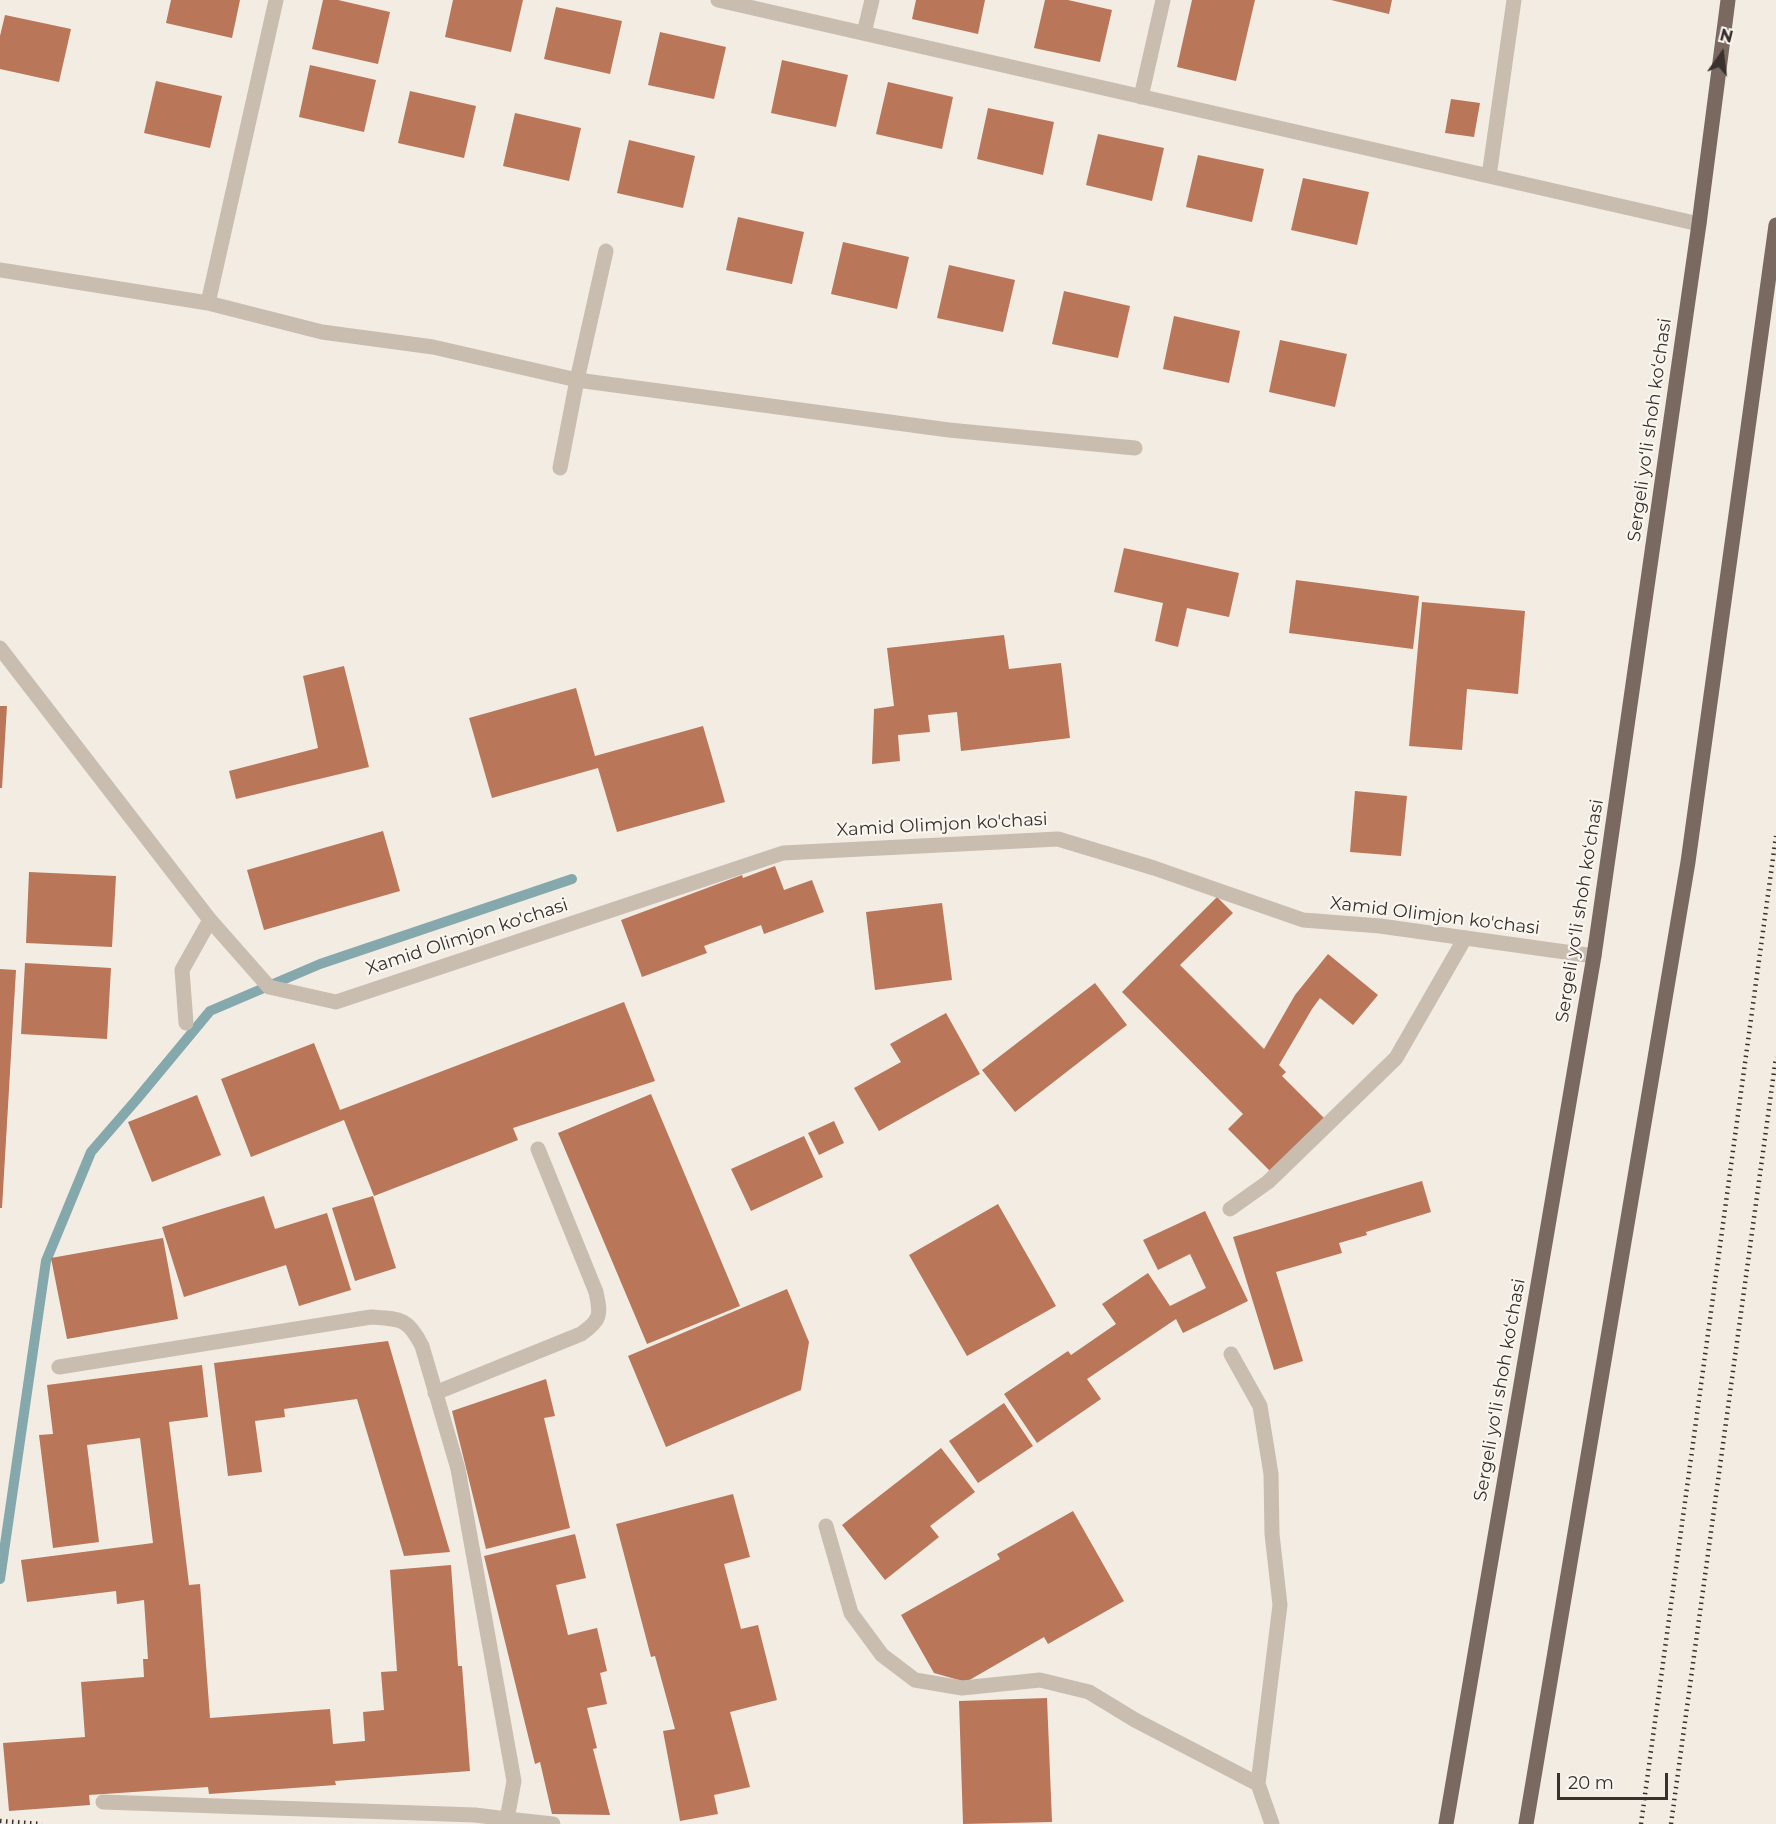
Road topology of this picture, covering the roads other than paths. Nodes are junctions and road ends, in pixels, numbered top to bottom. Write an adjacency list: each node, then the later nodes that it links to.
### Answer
1 (276, 0): 14 (street)
2 (717, 0): 7 (street)
3 (872, 0): 7 (street)
4 (1163, 0): 8 (street)
5 (1514, 0): 9 (street)
6 (1728, 0): 10 (main road, Sergeli yo‘li shoh ko‘chasi)
7 (864, 33): 8 (street)
8 (1141, 97): 9 (street)
9 (1489, 176): 10 (street)
10 (1699, 224): 21 (main road, Sergeli yo‘li shoh ko‘chasi)
11 (1776, 225): 35 (main road)
12 (606, 250): 15 (street)
13 (0, 270): 14 (street)
14 (208, 303): 15 (street)
15 (577, 380): 16 (street); 17 (street)
16 (1135, 448)
17 (560, 468)
18 (0, 648): 19 (street)
19 (210, 920): 20 (street, Xamid Olimjon ko'chasi); 22 (street)
20 (1465, 938): 21 (street, Xamid Olimjon ko'chasi); 24 (street)
21 (1594, 956): 34 (main road, Sergeli yo‘li shoh ko‘chasi)
22 (186, 1023)
23 (538, 1149): 27 (street)
24 (1230, 1209)
25 (1231, 1354): 29 (street)
26 (59, 1367): 27 (street)
27 (435, 1393): 31 (street)
28 (826, 1526): 29 (street)
29 (1258, 1784): 33 (street)
30 (103, 1802): 31 (street)
31 (507, 1819): 32 (street)
32 (553, 1824)
33 (1272, 1824)
34 (1446, 1824)
35 (1526, 1824)

